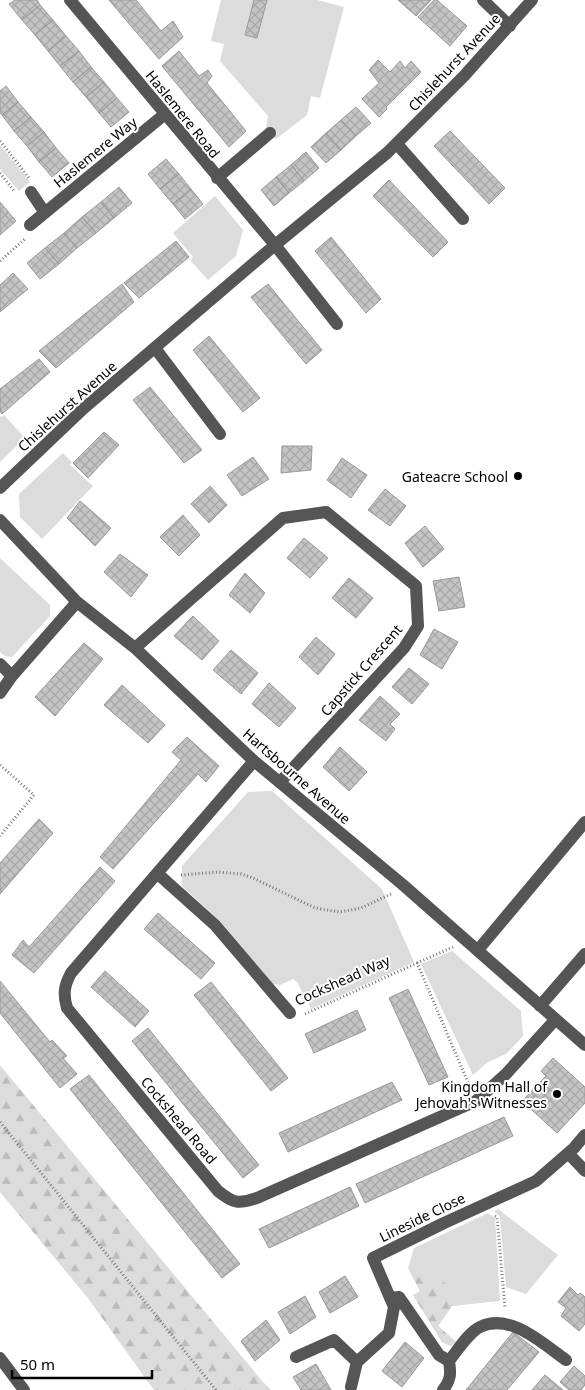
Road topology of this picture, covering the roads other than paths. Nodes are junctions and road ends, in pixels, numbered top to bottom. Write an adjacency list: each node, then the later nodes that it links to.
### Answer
1 (70, 0): 5 (street, Haslemere Road)
2 (483, 0): 4 (street)
3 (532, 0): 4 (street, Chislehurst Avenue)
4 (510, 26): 7 (street, Chislehurst Avenue)
5 (164, 114): 8 (street, Haslemere Road); 10 (street, Haslemere Way)
6 (270, 133): 8 (street)
7 (397, 144): 11 (street); 13 (street, Chislehurst Avenue)
8 (217, 178): 13 (street, Haslemere Road)
9 (32, 187): 10 (street)
10 (45, 212): 12 (street, Haslemere Way)
11 (463, 219)
12 (30, 225)
13 (275, 245): 14 (street); 15 (street, Chislehurst Avenue)
14 (337, 324)
15 (155, 348): 16 (street); 17 (street, Chislehurst Avenue)
16 (220, 434)
17 (0, 488)
18 (0, 520): 19 (street, Hartsbourne Avenue)
19 (77, 602): 20 (street, Hartsbourne Avenue); 22 (street)
20 (135, 648): 24 (street, Hartsbourne Avenue); 25 (street, Capstick Crescent)
21 (0, 664): 22 (street)
22 (12, 676): 23 (street)
23 (0, 693)
24 (254, 761): 25 (street, Hartsbourne Avenue); 27 (street, Cockshead Road)
25 (280, 782): 28 (street, Hartsbourne Avenue)
26 (585, 822): 28 (street)
27 (158, 874): 31 (street, Cockshead Way); 32 (street, Cockshead Road)
28 (478, 950): 30 (street, Hartsbourne Avenue)
29 (585, 954): 30 (street)
30 (540, 1006): 32 (street, Hartsbourne Avenue)
31 (290, 1013)
32 (555, 1020): 33 (street, Hartsbourne Avenue)
33 (585, 1045)
34 (585, 1135): 35 (street, Lineside Close)
35 (568, 1153): 36 (street); 37 (street, Lineside Close)
36 (585, 1172)
37 (390, 1298): 41 (street); 42 (street, Lineside Close)
38 (296, 1357): 42 (street)
39 (0, 1358): 44 (street)
40 (566, 1360): 41 (street)
41 (449, 1361): 45 (street)
42 (357, 1362): 43 (street)
43 (351, 1387)
44 (24, 1390)
45 (443, 1390)

